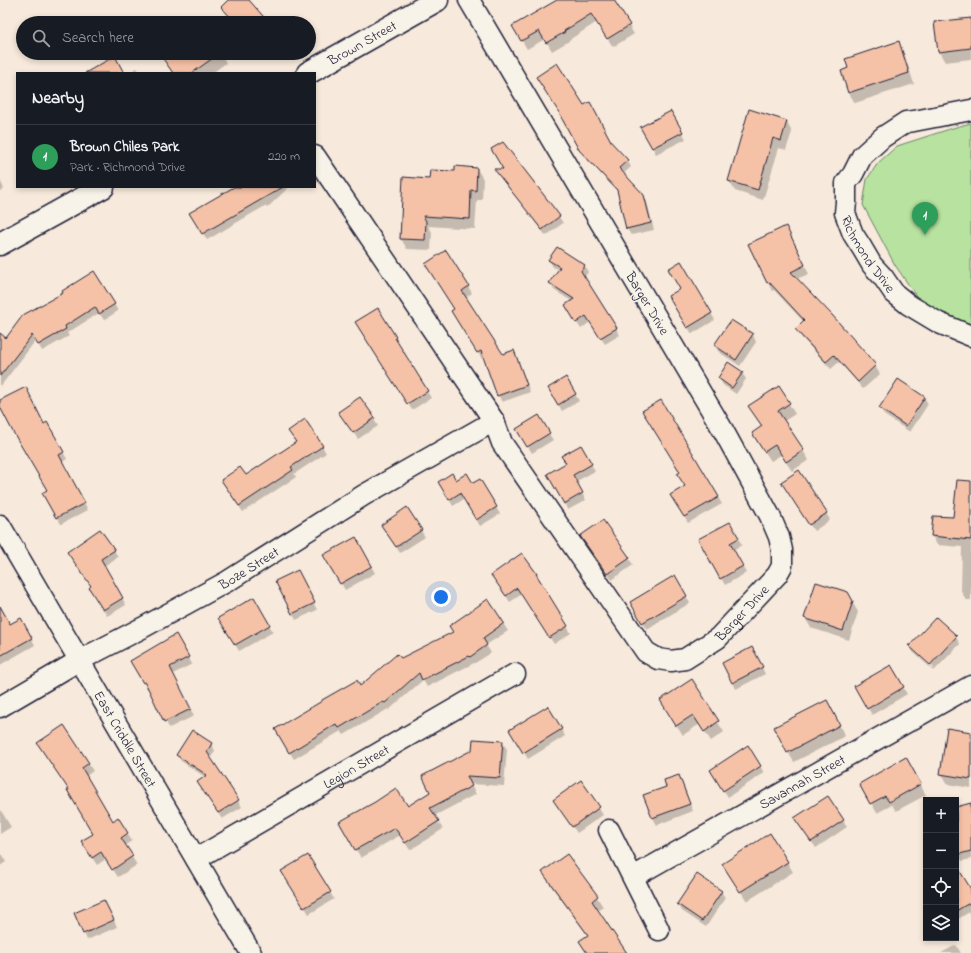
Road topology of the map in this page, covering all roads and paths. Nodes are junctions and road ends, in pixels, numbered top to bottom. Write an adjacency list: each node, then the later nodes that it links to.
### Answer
1 (437, 0): 3 (main road, Brown Street)
2 (469, 0): 9 (street, Barger Drive)
3 (310, 72)
4 (971, 110): 8 (street, Richmond Drive)
5 (316, 157): 9 (street, Barger Drive)
6 (100, 188): 7 (main road)
7 (0, 244)
8 (971, 336)
9 (494, 421): 11 (street, Boze Street)
10 (0, 525): 11 (street, East Criddle Street)
11 (80, 660): 14 (street, Boze Street); 16 (street, East Criddle Street)
12 (515, 674): 16 (street, Legion Street)
13 (971, 686): 17 (street, Savannah Street)
14 (0, 707)
15 (609, 830): 17 (street)
16 (196, 859): 19 (street, East Criddle Street)
17 (633, 878): 18 (street)
18 (659, 930)
19 (251, 953)

